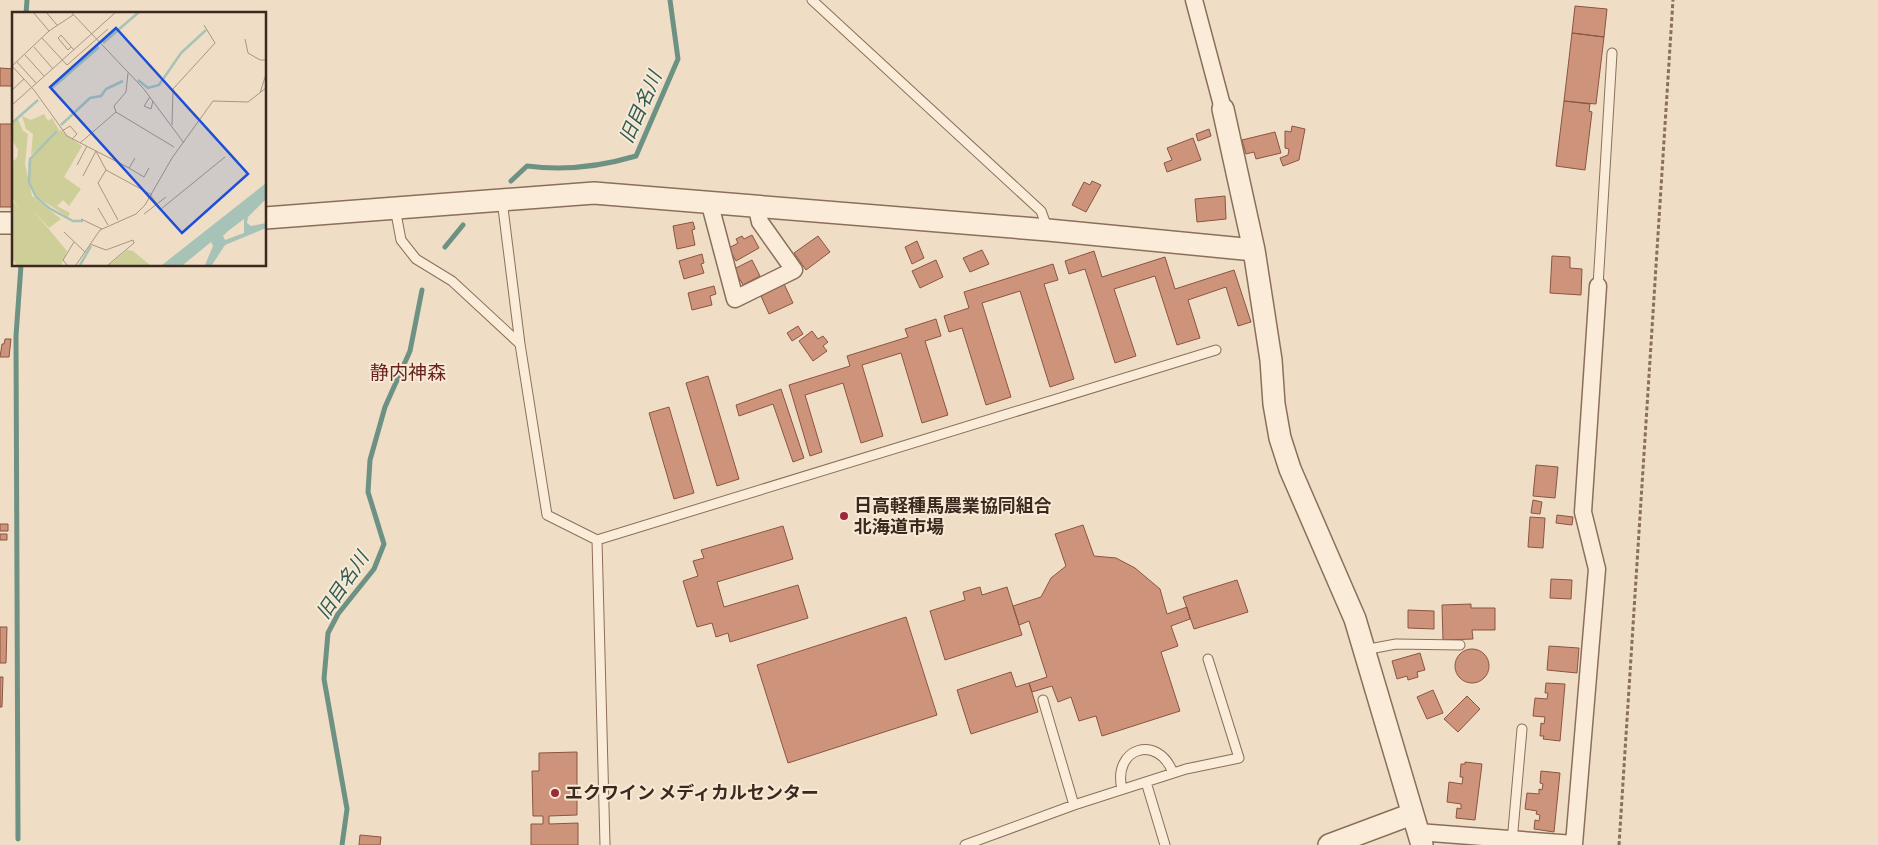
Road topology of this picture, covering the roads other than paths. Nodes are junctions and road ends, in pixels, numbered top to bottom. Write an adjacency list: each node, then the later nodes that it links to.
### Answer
1 (812, 0): 10 (lane)
2 (1194, 0): 4 (street)
3 (1612, 53): 12 (lane)
4 (1223, 109): 11 (street)
5 (502, 200): 6 (street); 8 (street); 13 (lane)
6 (709, 201): 7 (street); 7 (street)
7 (756, 205): 10 (street)
8 (394, 208): 9 (street); 13 (lane)
9 (266, 218)
10 (1048, 230): 11 (street)
11 (1254, 250): 17 (street)
12 (1598, 286): 26 (street)
13 (520, 344): 15 (lane)
14 (1216, 350): 15 (lane)
15 (597, 540): 27 (lane)
16 (1460, 645): 17 (lane)
17 (1364, 650): 25 (street)
18 (1208, 659): 21 (lane)
19 (1043, 700): 24 (lane)
20 (1522, 729): 26 (lane)
21 (1173, 773): 22 (lane); 23 (lane)
22 (1146, 782): 23 (lane); 29 (lane)
23 (1122, 789): 24 (lane)
24 (1074, 805): 28 (lane)
25 (1417, 830): 26 (street); 30 (street)
26 (1512, 842)
27 (605, 845)
28 (965, 845)
29 (1165, 845)
30 (1329, 845)

